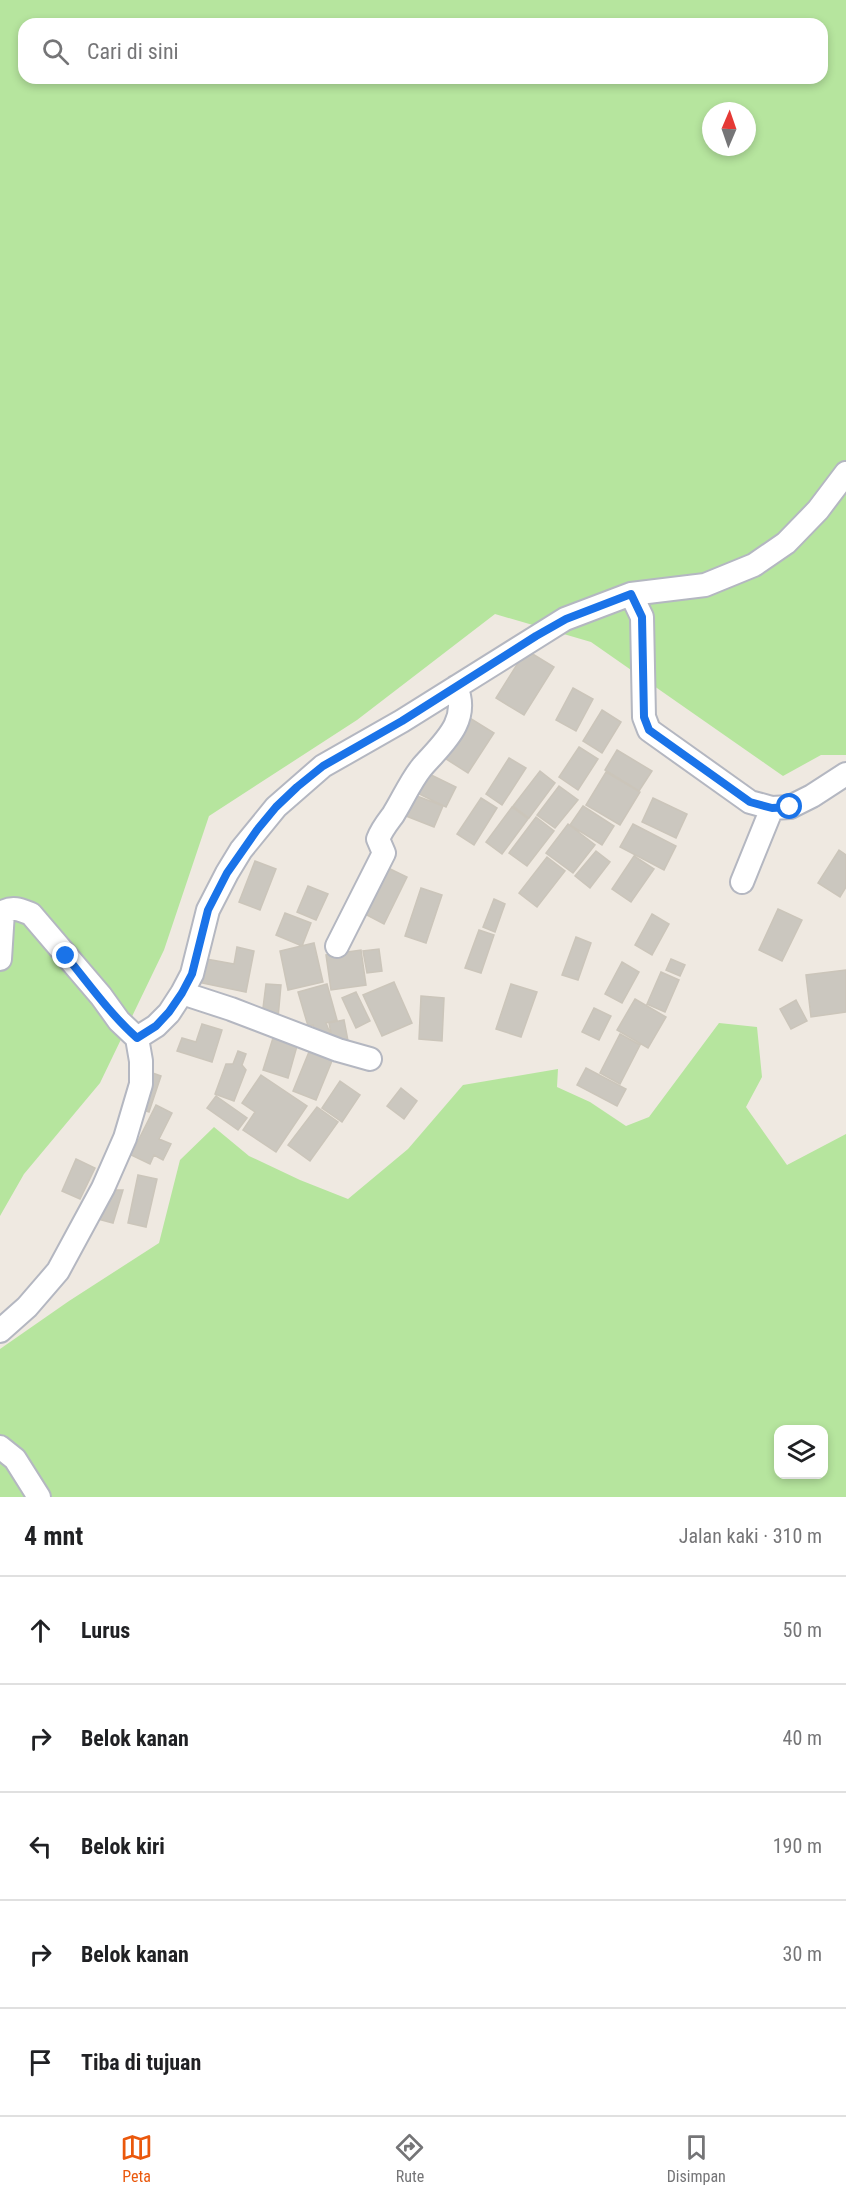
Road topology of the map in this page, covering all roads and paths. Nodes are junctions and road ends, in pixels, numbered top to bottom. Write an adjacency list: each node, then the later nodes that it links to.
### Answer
1 (846, 473): 2 (street)
2 (631, 594): 3 (street); 5 (street)
3 (456, 687): 7 (street); 9 (street)
4 (846, 774): 5 (street)
5 (772, 808): 6 (street)
6 (742, 882)
7 (336, 946)
8 (0, 959): 10 (street)
9 (182, 993): 10 (street); 11 (street)
10 (137, 1038): 12 (street)
11 (370, 1059)
12 (0, 1331)
13 (0, 1447): 14 (street)
14 (39, 1497)

